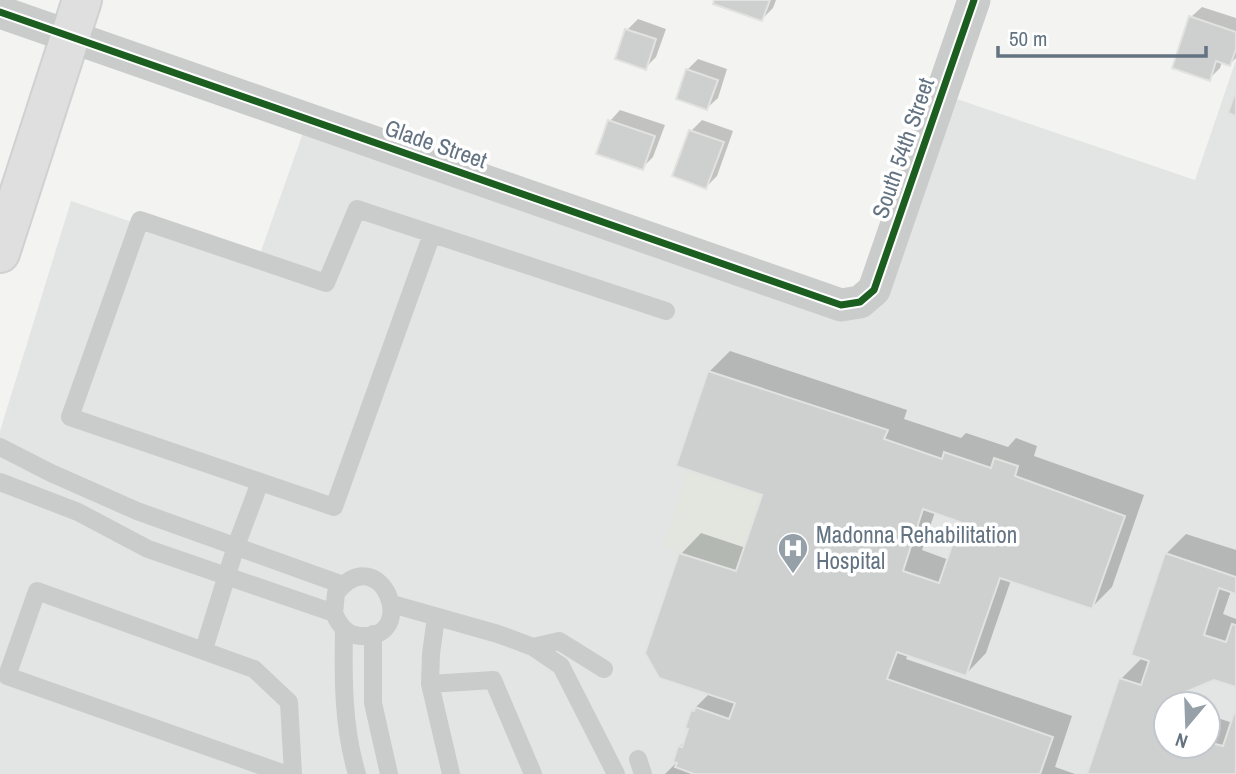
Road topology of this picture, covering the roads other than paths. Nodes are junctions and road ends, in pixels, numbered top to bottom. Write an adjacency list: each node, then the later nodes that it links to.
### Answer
1 (82, 0): 4 (main road)
2 (974, 0): 7 (street, South 54th Street)
3 (0, 12): 4 (street, Glade Street)
4 (69, 36): 6 (main road); 7 (street, Glade Street)
5 (432, 234): 8 (lane); 11 (lane); 11 (lane)
6 (0, 253)
7 (860, 302)
8 (666, 311)
9 (0, 447): 12 (lane)
10 (0, 482): 13 (lane)
11 (260, 482): 12 (lane)
12 (236, 546): 13 (lane); 14 (lane)
13 (226, 576): 16 (lane); 21 (lane)
14 (343, 585): 15 (lane); 16 (lane)
15 (392, 604): 17 (lane); 19 (lane)
16 (334, 613): 18 (lane)
17 (436, 617): 20 (lane); 23 (lane)
18 (344, 630): 19 (lane); 26 (lane)
19 (373, 634): 27 (lane)
20 (533, 647): 22 (lane); 30 (lane)
21 (204, 649): 24 (lane); 25 (lane)
22 (604, 669)
23 (430, 684): 28 (lane); 29 (lane)
24 (285, 774)
25 (293, 774)
26 (357, 774)
27 (389, 774)
28 (452, 774)
29 (534, 774)
30 (616, 774)

